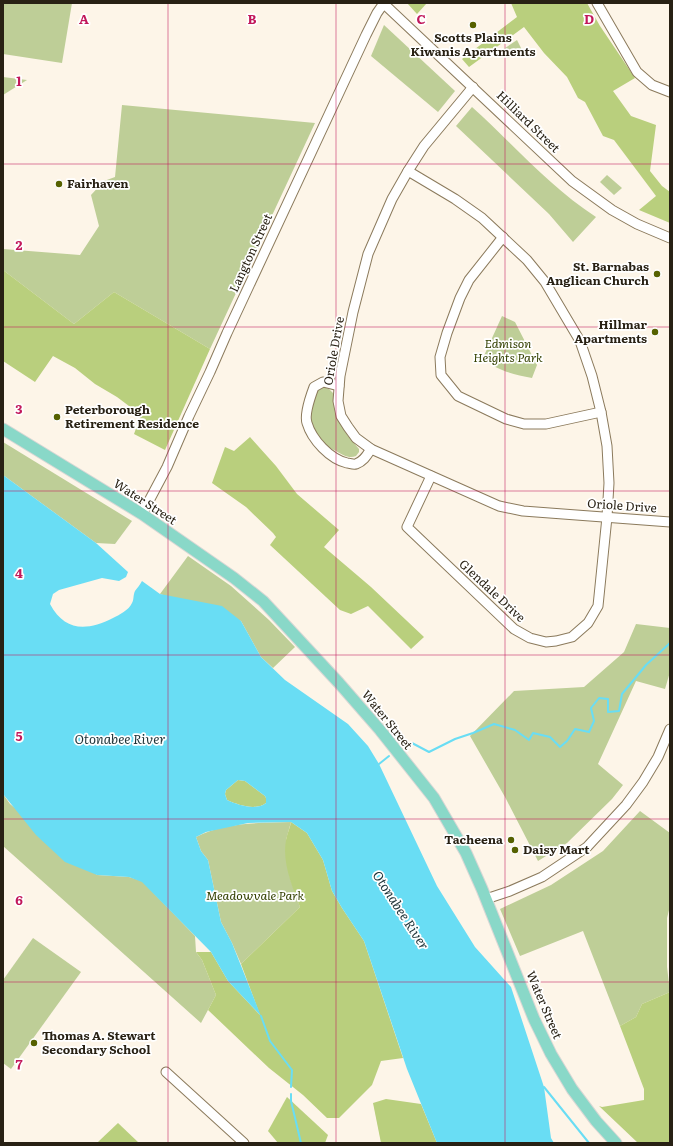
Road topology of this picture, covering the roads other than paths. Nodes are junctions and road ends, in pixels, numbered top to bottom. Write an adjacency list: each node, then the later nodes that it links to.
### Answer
1 (384, 3): 3 (street, Hilliard Street); 13 (street, Langton Street)
2 (597, 3): 4 (street)
3 (473, 87): 5 (street, Oriole Drive); 7 (street, Hilliard Street)
4 (670, 92)
5 (408, 171): 6 (street); 8 (street, Oriole Drive)
6 (503, 237): 9 (street); 9 (street)
7 (670, 238)
8 (338, 386): 11 (street, Oriole Drive); 11 (street)
9 (601, 412): 14 (street)
10 (3, 429): 13 (main road, Water Street)
11 (371, 449): 12 (street, Oriole Drive)
12 (431, 476): 14 (street, Oriole Drive); 14 (street, Glendale Drive)
13 (142, 514): 17 (main road, Water Street)
14 (607, 517): 15 (street, Oriole Drive)
15 (670, 522)
16 (670, 730): 17 (street)
17 (486, 899): 20 (main road, Water Street)
18 (166, 1072): 19 (street)
19 (244, 1143)
20 (616, 1143)

